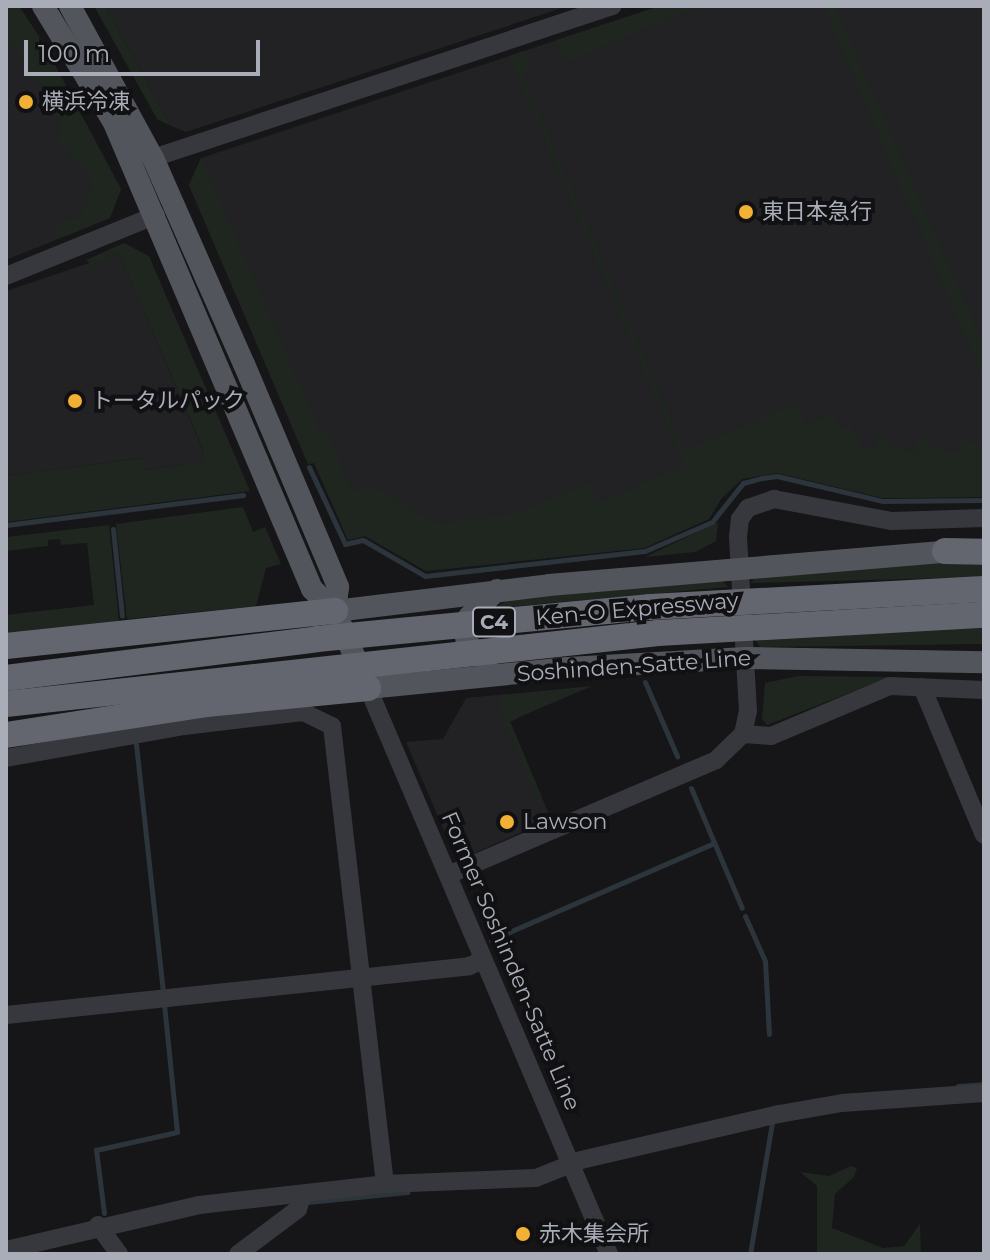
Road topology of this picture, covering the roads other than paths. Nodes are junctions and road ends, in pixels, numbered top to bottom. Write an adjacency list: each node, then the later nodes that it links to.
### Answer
1 (43, 6): 5 (main road)
2 (70, 6): 4 (main road)
3 (613, 6): 4 (street)
4 (153, 158): 13 (main road)
5 (156, 215): 6 (street); 13 (main road)
6 (6, 276)
7 (984, 518): 10 (street)
8 (984, 550): 9 (highway)
9 (945, 551): 10 (main road)
10 (739, 566): 12 (main road); 16 (street)
11 (984, 589): 19 (highway, Ken-O Expressway / C4, bridge)
12 (497, 590): 13 (main road); 18 (main road)
13 (335, 611): 15 (highway); 21 (main road)
14 (984, 615): 23 (highway, Ken-O Expressway / C4, bridge)
15 (6, 646)
16 (746, 658): 17 (main road, Soshinden-Satte Line); 18 (main road, Soshinden-Satte Line); 24 (street)
17 (984, 662)
18 (568, 668): 21 (main road, Soshinden-Satte Line)
19 (6, 678)
20 (922, 687): 22 (street); 24 (street); 27 (street)
21 (368, 688): 25 (highway); 28 (street, Former Soshinden-Satte Line)
22 (984, 690)
23 (6, 704)
24 (743, 734): 28 (street)
25 (6, 735)
26 (6, 758): 30 (street)
27 (984, 835)
28 (448, 875): 29 (street, Former Soshinden-Satte Line)
29 (483, 960): 30 (street); 33 (street, Former Soshinden-Satte Line)
30 (363, 977): 31 (street); 34 (street)
31 (6, 1015)
32 (984, 1093): 33 (street)
33 (573, 1167): 34 (street); 40 (street, Former Soshinden-Satte Line)
34 (385, 1184): 35 (street)
35 (303, 1194): 36 (street); 39 (street)
36 (98, 1225): 37 (street); 38 (street)
37 (6, 1250)
38 (119, 1254)
39 (238, 1254)
40 (609, 1254)

